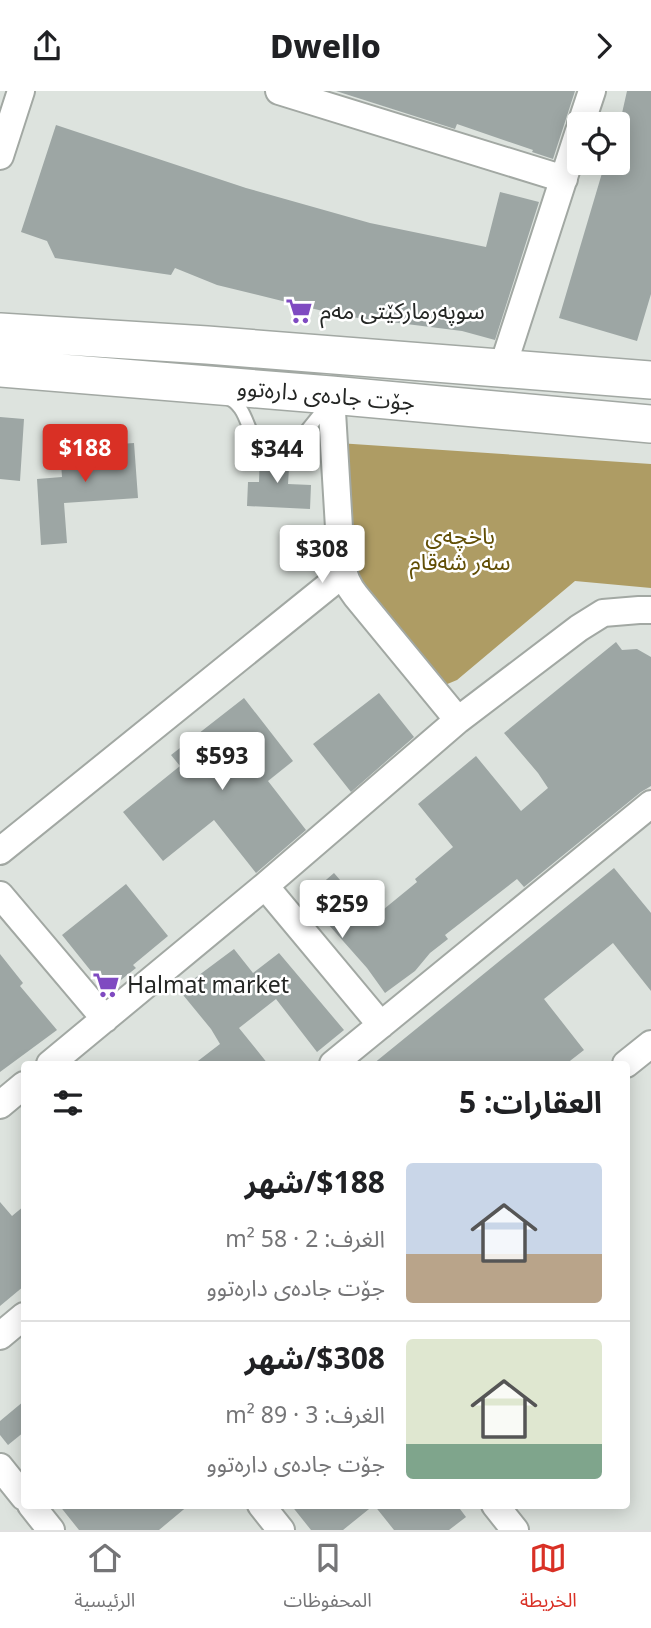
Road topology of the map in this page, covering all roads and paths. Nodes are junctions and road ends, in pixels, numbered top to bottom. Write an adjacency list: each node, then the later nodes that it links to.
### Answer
1 (21, 91): 5 (street)
2 (279, 91): 7 (street)
3 (592, 91): 4 (street)
4 (586, 112)
5 (0, 156)
6 (567, 169): 7 (street)
7 (564, 179): 10 (street)
8 (0, 333): 10 (main road, جۆت جادەی دارەتوو)
9 (0, 368): 12 (main road, جۆت جادەی دارەتوو)
10 (502, 369): 11 (main road, جۆت جادەی دارەتوو)
11 (649, 378)
12 (197, 384): 13 (main road, جۆت جادەی دارەتوو); 13 (lane)
13 (331, 401): 14 (main road, جۆت جادەی دارەتوو); 15 (street)
14 (651, 424)
15 (343, 574): 17 (street); 19 (street)
16 (651, 611): 17 (street)
17 (458, 720): 20 (street)
18 (651, 804): 23 (street)
19 (0, 851)
20 (265, 886): 22 (street); 23 (street)
21 (0, 895): 22 (street)
22 (105, 1019): 25 (street)
23 (381, 1025): 26 (street)
24 (650, 1047): 27 (street)
25 (54, 1061)
26 (337, 1061)
27 (630, 1061)
28 (21, 1088): 29 (street)
29 (0, 1105)
30 (21, 1318): 31 (street)
31 (0, 1336)
32 (0, 1467): 33 (street)
33 (21, 1493)
34 (34, 1509): 37 (street)
35 (264, 1509): 38 (street)
36 (498, 1509): 39 (street)
37 (51, 1530)
38 (281, 1530)
39 (515, 1530)

